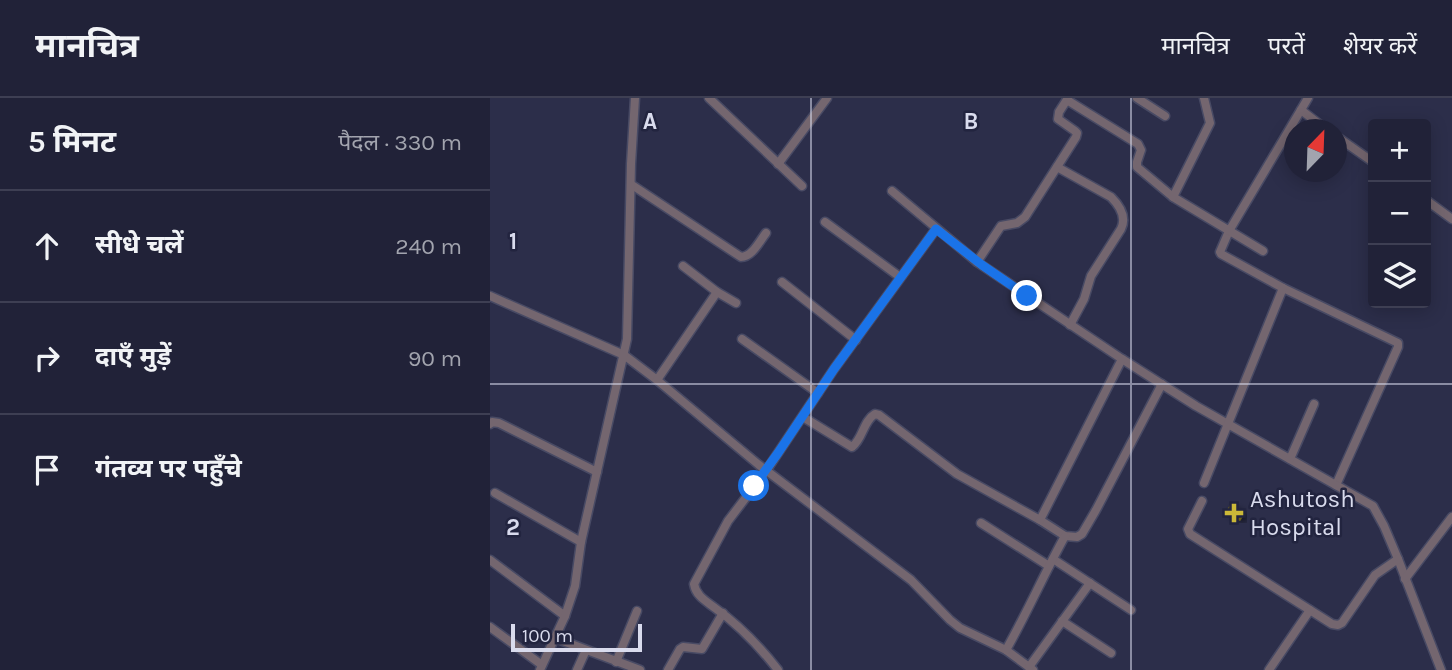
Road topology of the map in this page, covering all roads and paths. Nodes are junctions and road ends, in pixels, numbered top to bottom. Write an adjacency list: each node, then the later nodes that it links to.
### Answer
1 (635, 98): 15 (street)
2 (827, 98): 13 (street)
3 (1137, 98): 9 (street)
4 (1204, 98): 18 (street)
5 (1308, 98): 8 (street)
6 (712, 99): 13 (street)
7 (1068, 99): 14 (street); 18 (street)
8 (1301, 110): 10 (street); 23 (street)
9 (1165, 116)
10 (1313, 119)
11 (1347, 144): 12 (street)
12 (1368, 158)
13 (778, 164): 16 (street)
14 (1057, 167): 26 (street); 34 (street)
15 (632, 185): 24 (street); 37 (street)
16 (802, 186)
17 (892, 191): 22 (street)
18 (1173, 197): 23 (street)
19 (1431, 204): 20 (street)
20 (1452, 219)
21 (825, 222): 28 (street)
22 (936, 229): 26 (street); 28 (street)
23 (1229, 231): 25 (street); 30 (street)
24 (766, 233)
25 (1263, 251)
26 (977, 262): 34 (street)
27 (683, 266): 31 (street)
28 (900, 277): 36 (street)
29 (782, 282): 36 (street)
30 (1283, 288): 45 (street); 50 (street)
31 (717, 292): 33 (street); 39 (street)
32 (490, 296): 37 (street)
33 (736, 303)
34 (1070, 325): 38 (street)
35 (742, 339): 41 (street)
36 (856, 340): 41 (street)
37 (624, 355): 39 (street); 48 (street)
38 (1122, 359): 40 (street); 54 (street)
39 (657, 380): 47 (street)
40 (1162, 384): 45 (street); 56 (street)
41 (818, 393): 43 (street)
42 (1314, 404): 46 (street)
43 (803, 417): 47 (street); 54 (street)
44 (490, 424): 48 (street)
45 (1228, 425): 46 (street); 49 (street)
46 (1290, 459): 50 (street)
47 (766, 471): 66 (street); 72 (street)
48 (597, 472): 57 (street)
49 (1204, 483)
50 (1336, 485): 58 (street)
51 (495, 493): 57 (street)
52 (1202, 501): 64 (street)
53 (1452, 517): 61 (street)
54 (1040, 520): 56 (street)
55 (981, 523): 60 (street)
56 (1065, 536): 60 (street)
57 (581, 542): 67 (street)
58 (1398, 559): 61 (street); 64 (street)
59 (490, 560): 67 (street)
60 (1051, 563): 62 (street); 72 (street)
61 (1405, 579): 82 (street)
62 (1090, 583): 63 (street); 68 (street)
63 (1130, 610)
64 (1310, 610): 81 (street)
65 (637, 611): 74 (street)
66 (723, 613): 79 (street); 80 (street)
67 (565, 616): 70 (street)
68 (1062, 621): 73 (street); 76 (street)
69 (490, 627): 75 (street)
70 (555, 638): 71 (street); 75 (street)
71 (586, 650): 74 (street); 77 (street)
72 (1006, 650): 76 (street)
73 (1111, 653)
74 (616, 662): 78 (street)
75 (541, 668)
76 (1031, 668)
77 (577, 670)
78 (640, 670)
79 (668, 670)
80 (778, 670)
81 (1269, 670)
82 (1441, 670)

